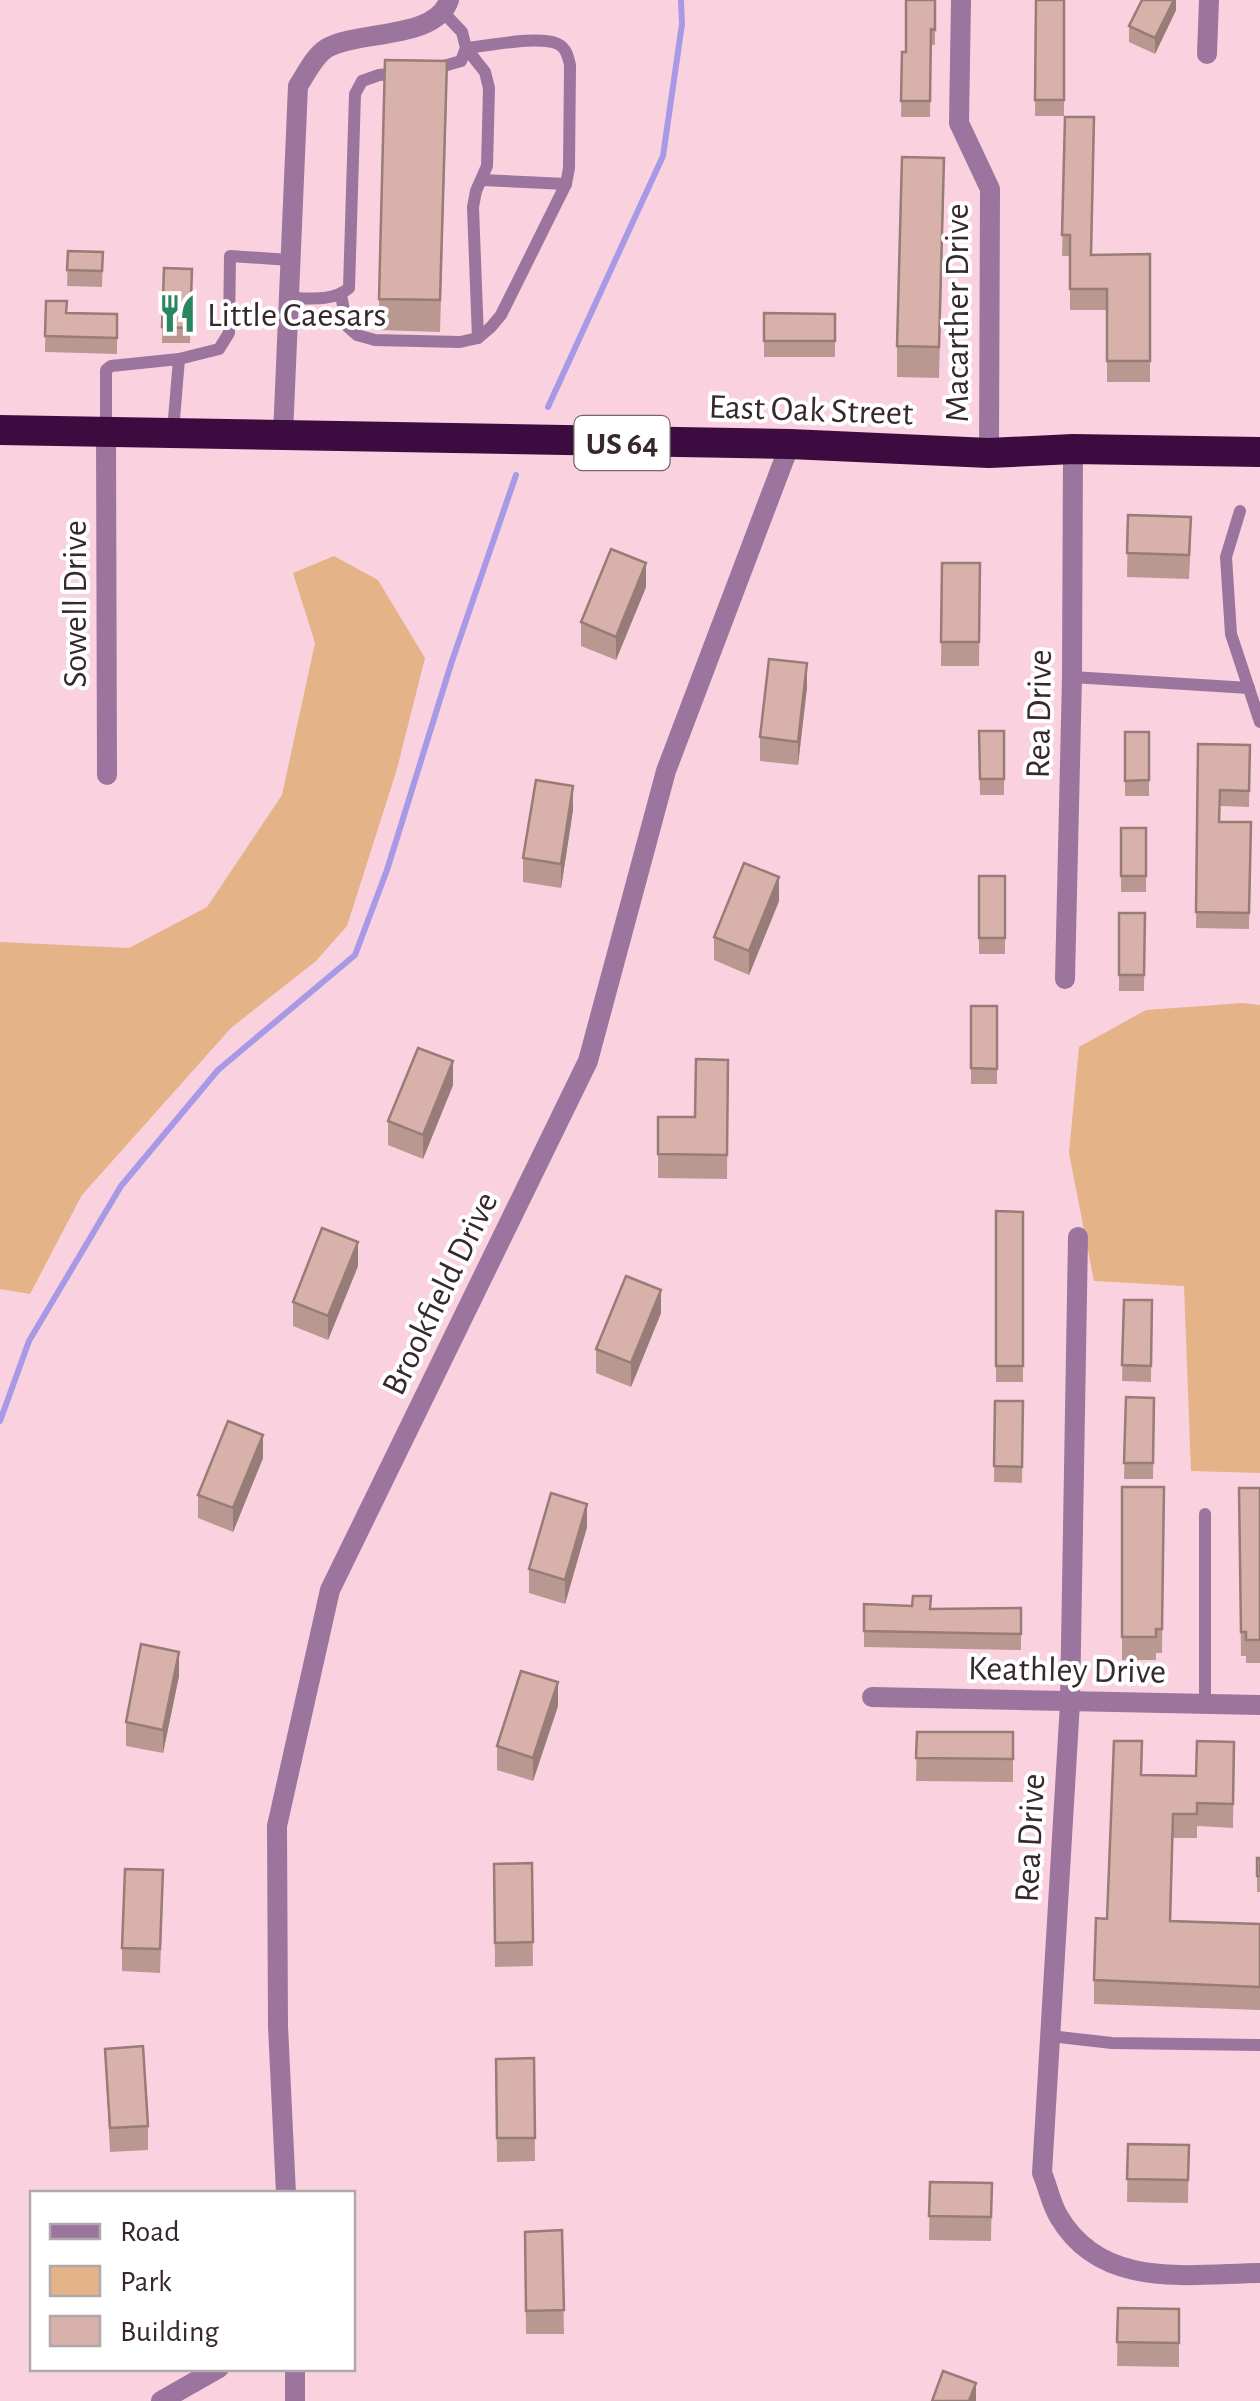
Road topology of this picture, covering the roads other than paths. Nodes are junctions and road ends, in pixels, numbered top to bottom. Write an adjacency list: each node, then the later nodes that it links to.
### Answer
1 (961, 0): 19 (street, Macarther Drive)
2 (1208, 0): 5 (street)
3 (446, 6): 4 (lane); 8 (street)
4 (466, 48): 6 (lane); 7 (lane); 9 (lane)
5 (1207, 54)
6 (482, 180): 7 (lane); 11 (lane)
7 (566, 184): 11 (lane)
8 (290, 260): 10 (street); 12 (lane)
9 (341, 295): 10 (lane); 11 (lane)
10 (288, 298): 16 (street)
11 (478, 338)
12 (178, 359): 14 (lane); 15 (lane)
13 (0, 430): 14 (highway, East Oak Street / US 64)
14 (106, 433): 15 (highway, East Oak Street / US 64); 25 (street, Sowell Drive)
15 (172, 434): 16 (highway, East Oak Street / US 64)
16 (283, 435): 17 (highway, East Oak Street / US 64)
17 (790, 444): 19 (highway, East Oak Street / US 64); 35 (street, Brookfield Drive)
18 (1073, 449): 19 (highway, East Oak Street / US 64); 20 (highway, East Oak Street / US 64); 22 (street, Rea Drive)
19 (990, 452)
20 (1260, 452)
21 (1240, 511): 23 (lane)
22 (1072, 677): 23 (lane); 26 (street, Rea Drive)
23 (1249, 688): 24 (lane)
24 (1260, 722)
25 (107, 774)
26 (1065, 979)
27 (1078, 1237): 30 (street, Rea Drive)
28 (1205, 1514): 31 (lane)
29 (872, 1697): 30 (street, Keathley Drive)
30 (1070, 1703): 31 (street, Keathley Drive); 33 (street, Rea Drive)
31 (1206, 1705): 32 (street, Keathley Drive)
32 (1260, 1705)
33 (1050, 2036): 34 (lane); 36 (street, Rea Drive)
34 (1260, 2046)
35 (286, 2191)
36 (1260, 2273)
37 (214, 2371): 38 (street)
38 (161, 2401)

